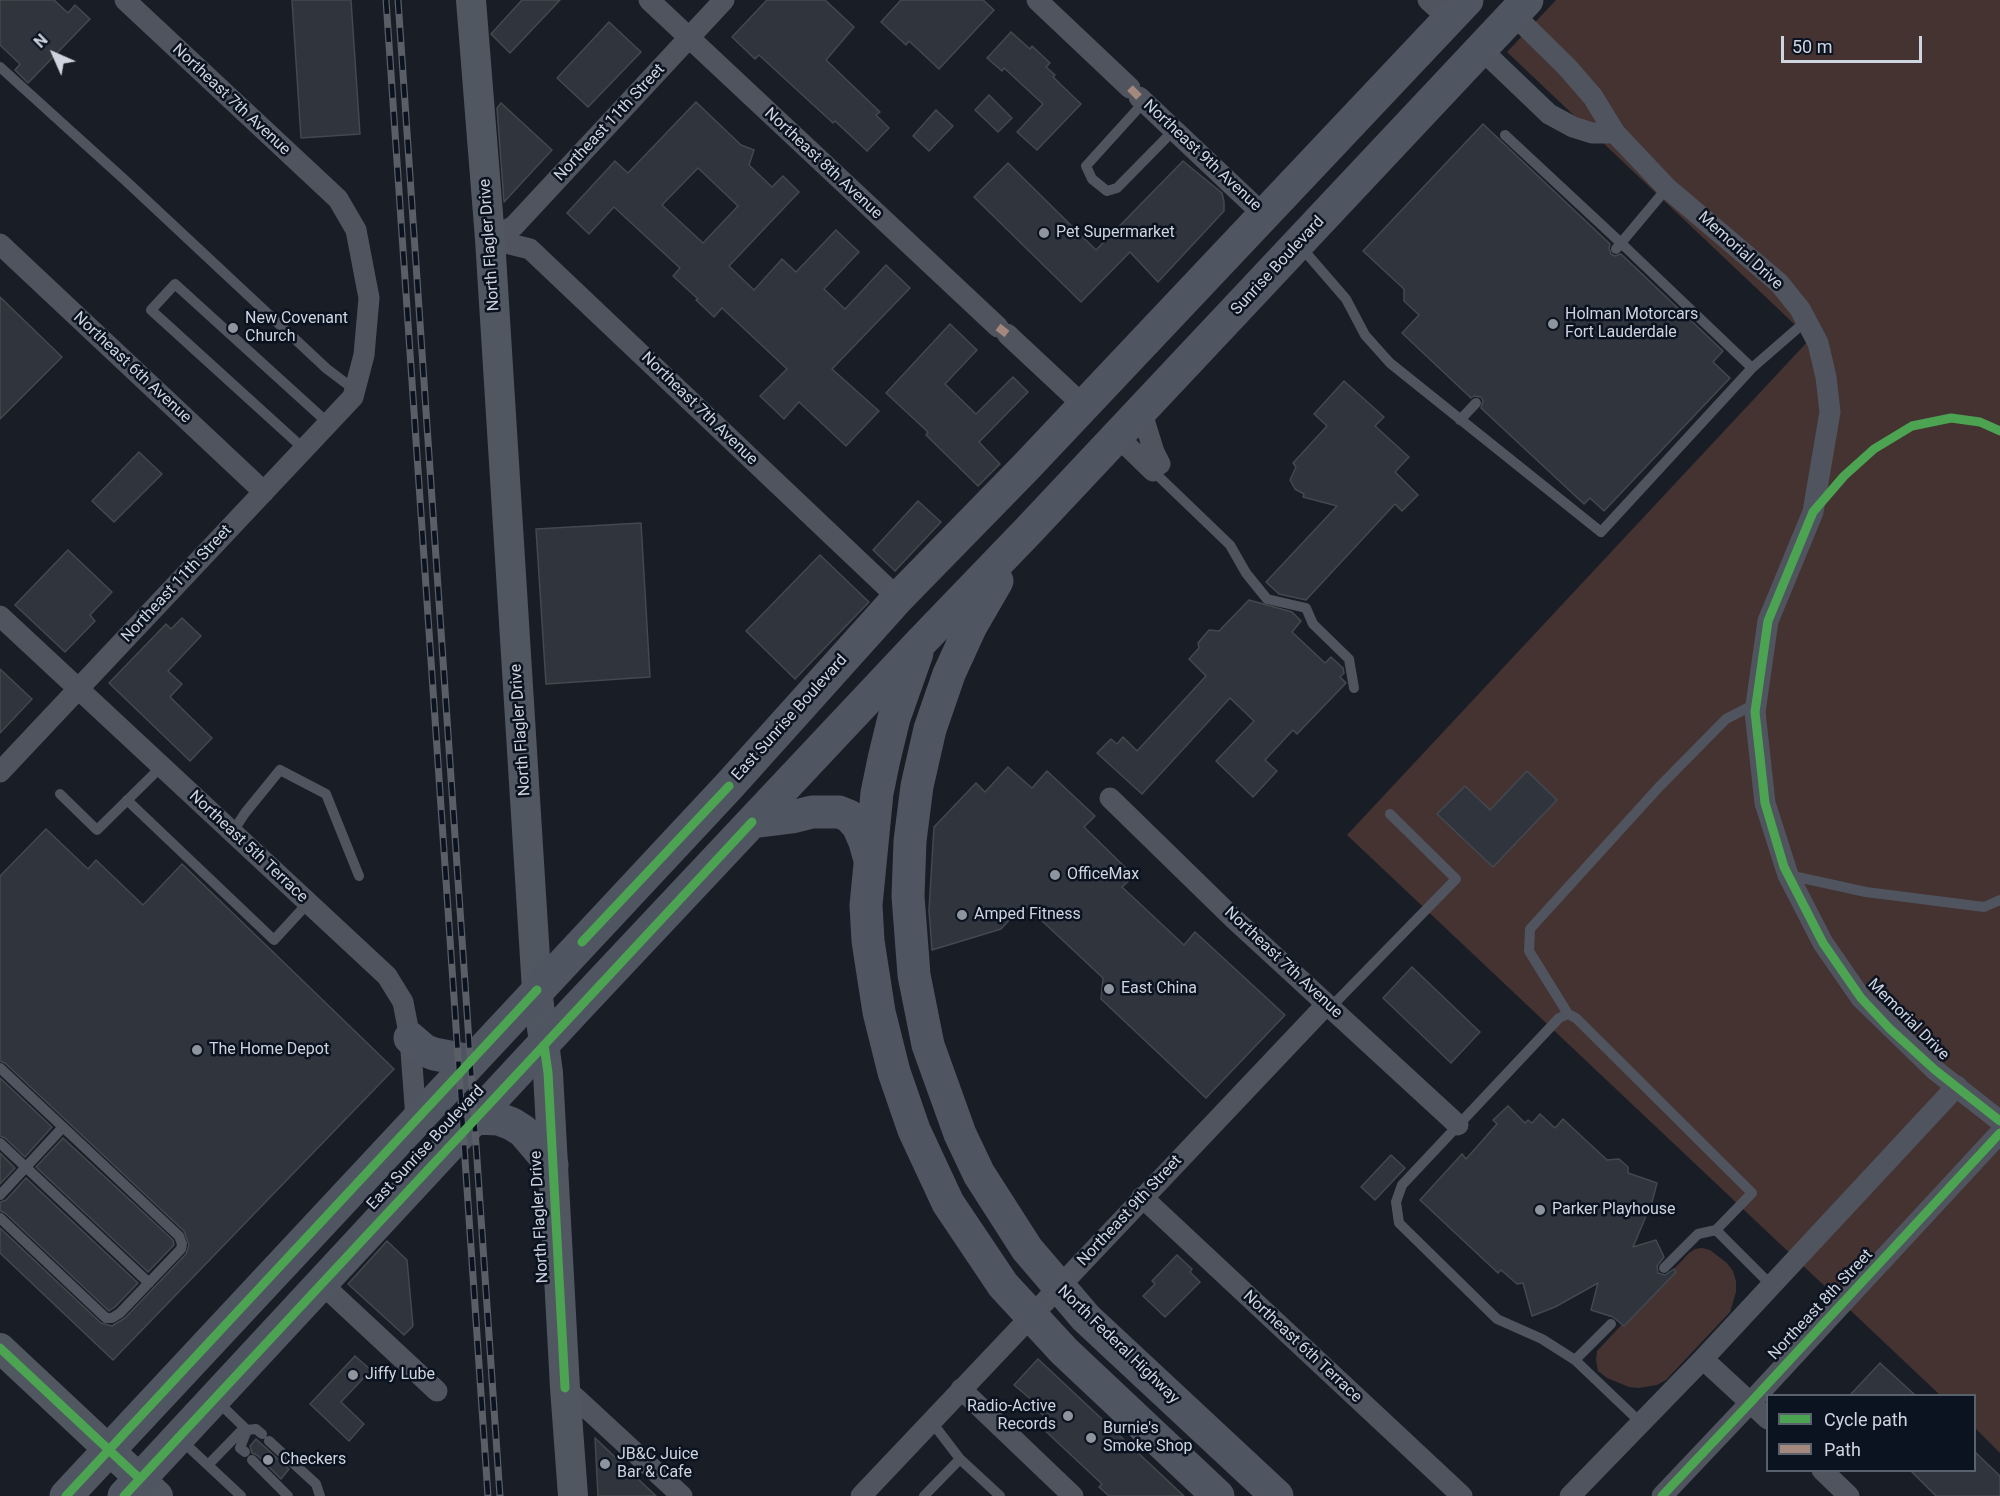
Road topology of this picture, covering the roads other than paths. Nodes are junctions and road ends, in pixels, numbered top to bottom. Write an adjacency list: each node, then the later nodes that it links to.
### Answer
1 (471, 0): 19 (street, North Flagler Drive)
2 (648, 0): 9 (street, Northeast 8th Avenue)
3 (724, 0): 9 (street, Northeast 11th Street)
4 (1037, 0): 12 (street, Northeast 9th Avenue)
5 (1484, 0): 10 (main road)
6 (128, 2): 25 (street, Northeast 7th Avenue)
7 (1448, 6): 16 (main road)
8 (1520, 7): 10 (main road, Sunrise Boulevard); 14 (street, Memorial Drive)
9 (688, 38): 19 (street, Northeast 11th Street); 27 (street, Northeast 8th Avenue)
10 (1481, 49): 14 (street); 21 (main road, Sunrise Boulevard)
11 (0, 67): 25 (lane)
12 (1138, 95): 13 (street, Northeast 9th Avenue); 13 (lane)
13 (1174, 130): 18 (street, Northeast 9th Avenue)
14 (1615, 133): 17 (street, Memorial Drive)
15 (1505, 135): 22 (lane)
16 (1308, 170): 18 (main road); 21 (main road)
17 (1667, 188): 22 (lane); 23 (street, Memorial Drive)
18 (1265, 216): 27 (main road)
19 (490, 239): 37 (street, Northeast 7th Avenue); 56 (street, North Flagler Drive)
20 (0, 244): 35 (street, Northeast 6th Avenue)
21 (1299, 244): 28 (main road, Sunrise Boulevard); 29 (lane)
22 (1618, 246): 24 (lane)
23 (1806, 321): 24 (lane); 42 (street, Memorial Drive)
24 (1752, 368): 29 (lane)
25 (354, 393): 30 (street, Northeast 11th Street)
26 (1476, 403): 29 (lane)
27 (1084, 406): 34 (main road)
28 (1141, 410): 31 (main road, Sunrise Boulevard); 33 (street)
29 (1460, 420)
30 (328, 423): 32 (street, Northeast 11th Street); 32 (lane)
31 (1117, 436): 33 (street); 36 (main road, Sunrise Boulevard)
32 (304, 449): 35 (street, Northeast 11th Street)
33 (1156, 467): 40 (lane)
34 (1025, 468): 37 (main road, East Sunrise Boulevard); 39 (main road)
35 (264, 492): 41 (street, Northeast 11th Street)
36 (1028, 531): 39 (main road, East Sunrise Boulevard); 82 (main road, North Federal Highway)
37 (898, 598): 56 (main road, East Sunrise Boulevard)
38 (0, 616): 41 (street, Northeast 5th Terrace)
39 (921, 642): 49 (main road, East Sunrise Boulevard); 51 (main road)
40 (1354, 688)
41 (78, 689): 43 (street, Northeast 5th Terrace); 44 (street, Northeast 11th Street)
42 (1755, 704): 52 (street, Memorial Drive); 58 (lane)
43 (161, 767): 47 (lane); 50 (street, Northeast 5th Terrace)
44 (0, 772)
45 (60, 794): 47 (lane)
46 (1110, 798): 57 (street, Northeast 7th Avenue)
47 (127, 800): 55 (lane)
48 (1390, 814): 57 (lane)
49 (752, 822): 51 (main road); 60 (main road, East Sunrise Boulevard)
50 (232, 833): 53 (lane); 55 (street, Northeast 5th Terrace)
51 (870, 860): 83 (main road)
52 (1788, 875): 54 (lane); 63 (street, Memorial Drive)
53 (359, 876)
54 (2000, 900)
55 (308, 903): 59 (street, Northeast 5th Terrace)
56 (537, 990): 60 (street, North Flagler Drive); 61 (main road, East Sunrise Boulevard)
57 (1328, 1007): 67 (street, Northeast 7th Avenue); 75 (street, Northeast 9th Street)
58 (1568, 1014): 67 (lane); 77 (lane)
59 (410, 1038): 61 (main road); 65 (street, Northeast 5th Terrace)
60 (544, 1045): 64 (main road, East Sunrise Boulevard); 71 (street, North Flagler Drive)
61 (471, 1061): 65 (main road, East Sunrise Boulevard)
62 (0, 1068): 68 (lane)
63 (1957, 1086): 66 (street, Memorial Drive); 81 (street)
64 (475, 1118): 71 (main road); 74 (main road, East Sunrise Boulevard)
65 (416, 1119): 74 (main road); 98 (main road, East Sunrise Boulevard)
66 (2000, 1120)
67 (1458, 1125): 87 (lane)
68 (63, 1127): 72 (lane); 79 (lane)
69 (2000, 1133): 92 (street, Northeast 8th Street)
70 (0, 1143): 72 (lane)
71 (552, 1166): 88 (street, North Flagler Drive)
72 (25, 1167): 73 (lane); 79 (lane)
73 (0, 1195)
74 (402, 1196): 80 (main road, East Sunrise Boulevard)
75 (1142, 1197): 82 (street, Northeast 9th Street); 115 (street, Northeast 6th Terrace)
76 (0, 1218): 79 (lane)
77 (1716, 1230): 78 (lane); 81 (lane)
78 (1664, 1268)
79 (149, 1283)
80 (321, 1283): 90 (street); 91 (main road, East Sunrise Boulevard)
81 (1771, 1285): 86 (street)
82 (1058, 1287): 83 (street, Northeast 9th Street); 114 (main road, North Federal Highway)
83 (1030, 1316): 89 (street, Northeast 9th Street); 113 (main road)
84 (1611, 1324): 87 (lane)
85 (0, 1348): 98 (street)
86 (1703, 1359): 92 (street); 95 (street)
87 (1575, 1360): 95 (lane)
88 (565, 1388): 107 (street, North Flagler Drive); 108 (street)
89 (960, 1389): 94 (street, Northeast 9th Street); 112 (street)
90 (437, 1391)
91 (214, 1398): 96 (lane); 97 (main road, East Sunrise Boulevard)
92 (1750, 1403): 93 (street); 117 (street, Northeast 8th Street)
93 (1766, 1418)
94 (931, 1421): 99 (lane); 109 (street, Northeast 9th Street)
95 (1640, 1422): 116 (street)
96 (245, 1429): 100 (lane); 105 (lane); 106 (lane)
97 (178, 1437): 100 (lane); 102 (main road, East Sunrise Boulevard)
98 (110, 1450): 102 (street); 103 (main road, East Sunrise Boulevard)
99 (960, 1459): 110 (lane); 111 (lane)
100 (208, 1465): 104 (lane)
101 (1824, 1472): 118 (street)
102 (140, 1490)
103 (66, 1496)
104 (241, 1496)
105 (288, 1496)
106 (320, 1496)
107 (573, 1496)
108 (682, 1496)
109 (861, 1496)
110 (924, 1496)
111 (1000, 1496)
112 (1073, 1496)
113 (1218, 1496)
114 (1276, 1496)
115 (1462, 1496)
116 (1570, 1496)
117 (1662, 1496)
118 (1849, 1496)

